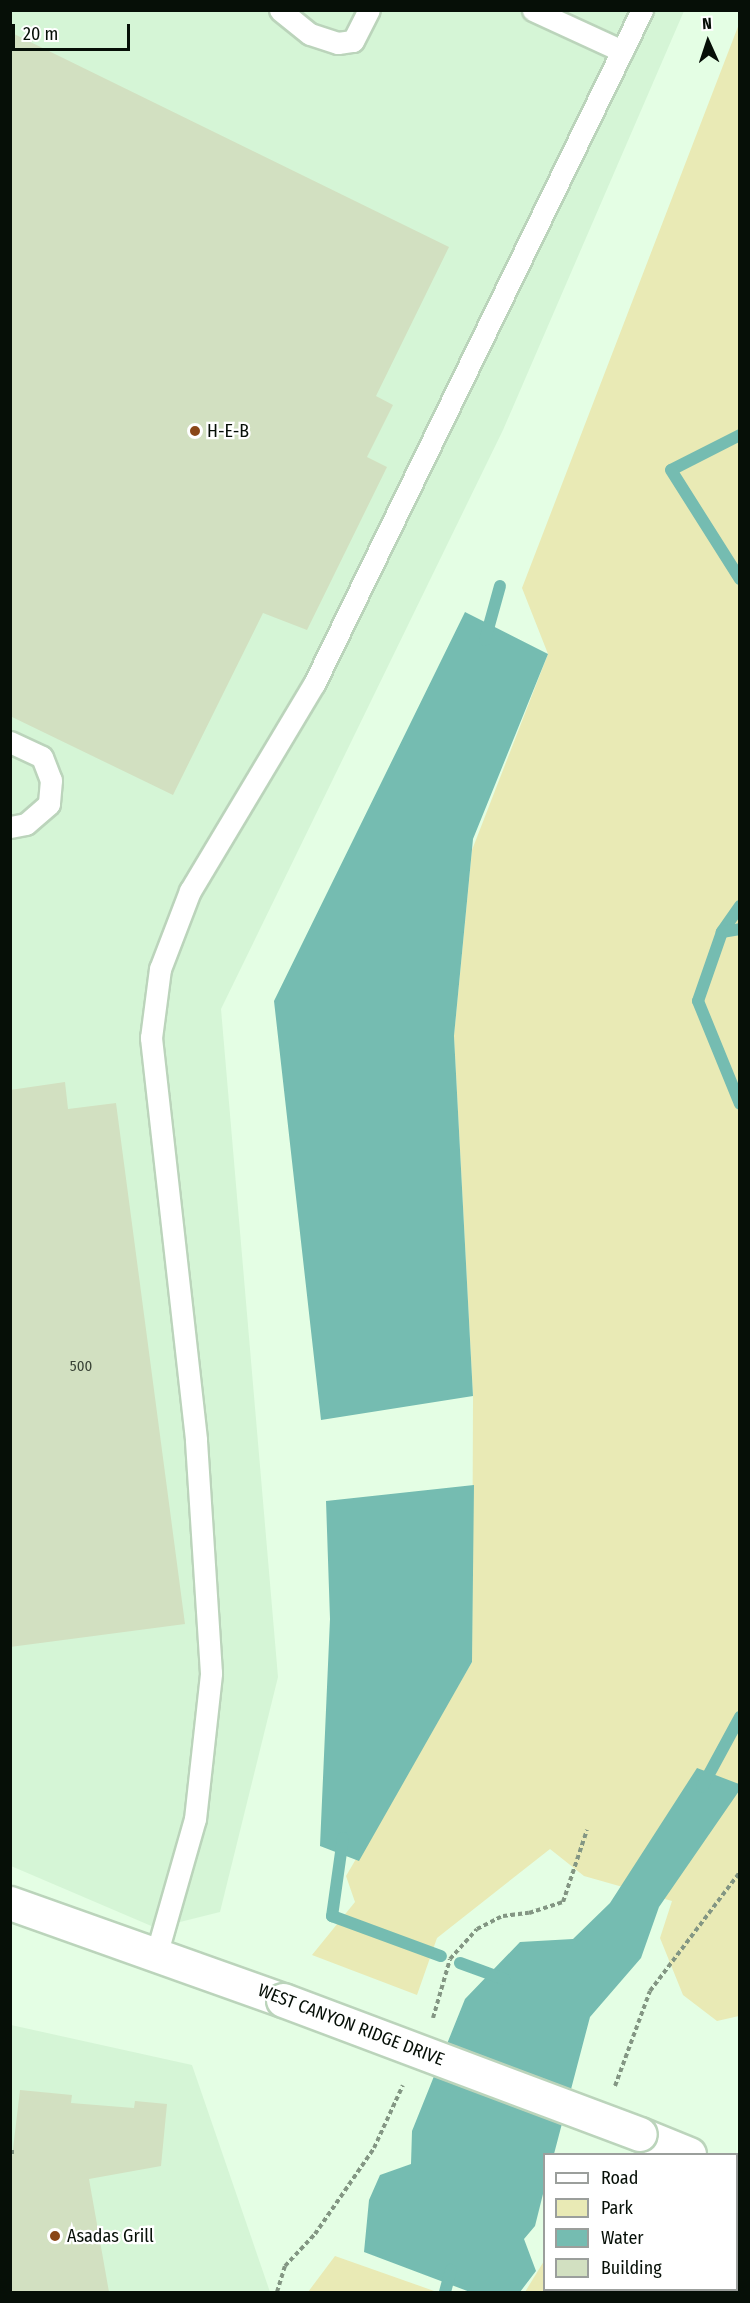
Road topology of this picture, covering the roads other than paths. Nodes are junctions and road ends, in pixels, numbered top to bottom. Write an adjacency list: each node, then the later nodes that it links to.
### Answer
1 (280, 10): 2 (lane)
2 (369, 10)
3 (533, 10): 5 (lane)
4 (642, 10): 5 (lane)
5 (622, 51): 9 (lane)
6 (10, 742): 7 (lane)
7 (10, 827)
8 (10, 1903): 9 (street, WEST CANYON RIDGE DRIVE)
9 (157, 1952): 10 (street, WEST CANYON RIDGE DRIVE, bridge)
10 (687, 2153)

